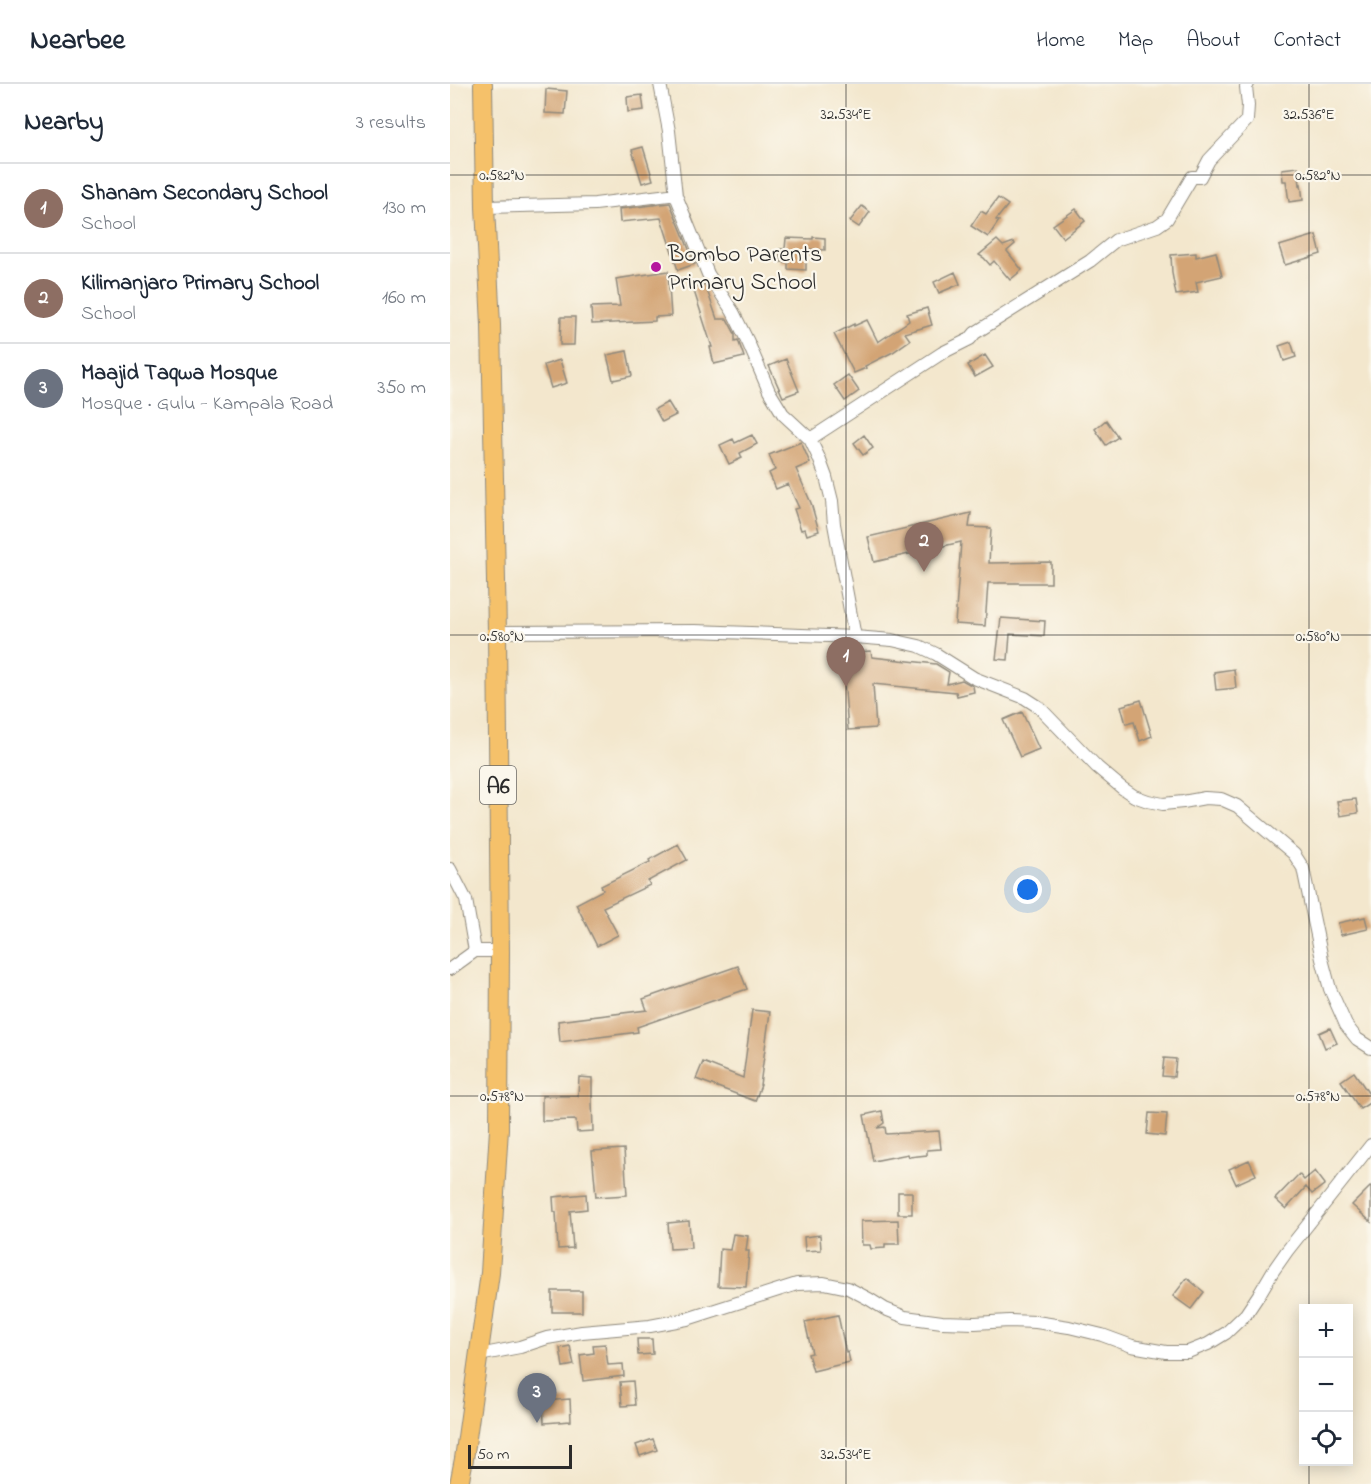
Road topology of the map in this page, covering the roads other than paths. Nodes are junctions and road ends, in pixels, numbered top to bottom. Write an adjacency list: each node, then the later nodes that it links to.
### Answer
1 (483, 84): 5 (main road, A6)
2 (660, 84): 4 (street)
3 (1248, 84): 6 (street)
4 (676, 196): 5 (street); 6 (street)
5 (486, 207): 7 (main road, A6)
6 (810, 439): 8 (street)
7 (497, 632): 8 (street); 11 (main road, A6)
8 (855, 637): 13 (street)
9 (450, 869): 10 (street)
10 (475, 951): 11 (street); 12 (street)
11 (500, 951): 15 (main road, A6)
12 (450, 969)
13 (1371, 1048)
14 (1371, 1145): 15 (street)
15 (479, 1355): 16 (main road, A6)
16 (459, 1484)

